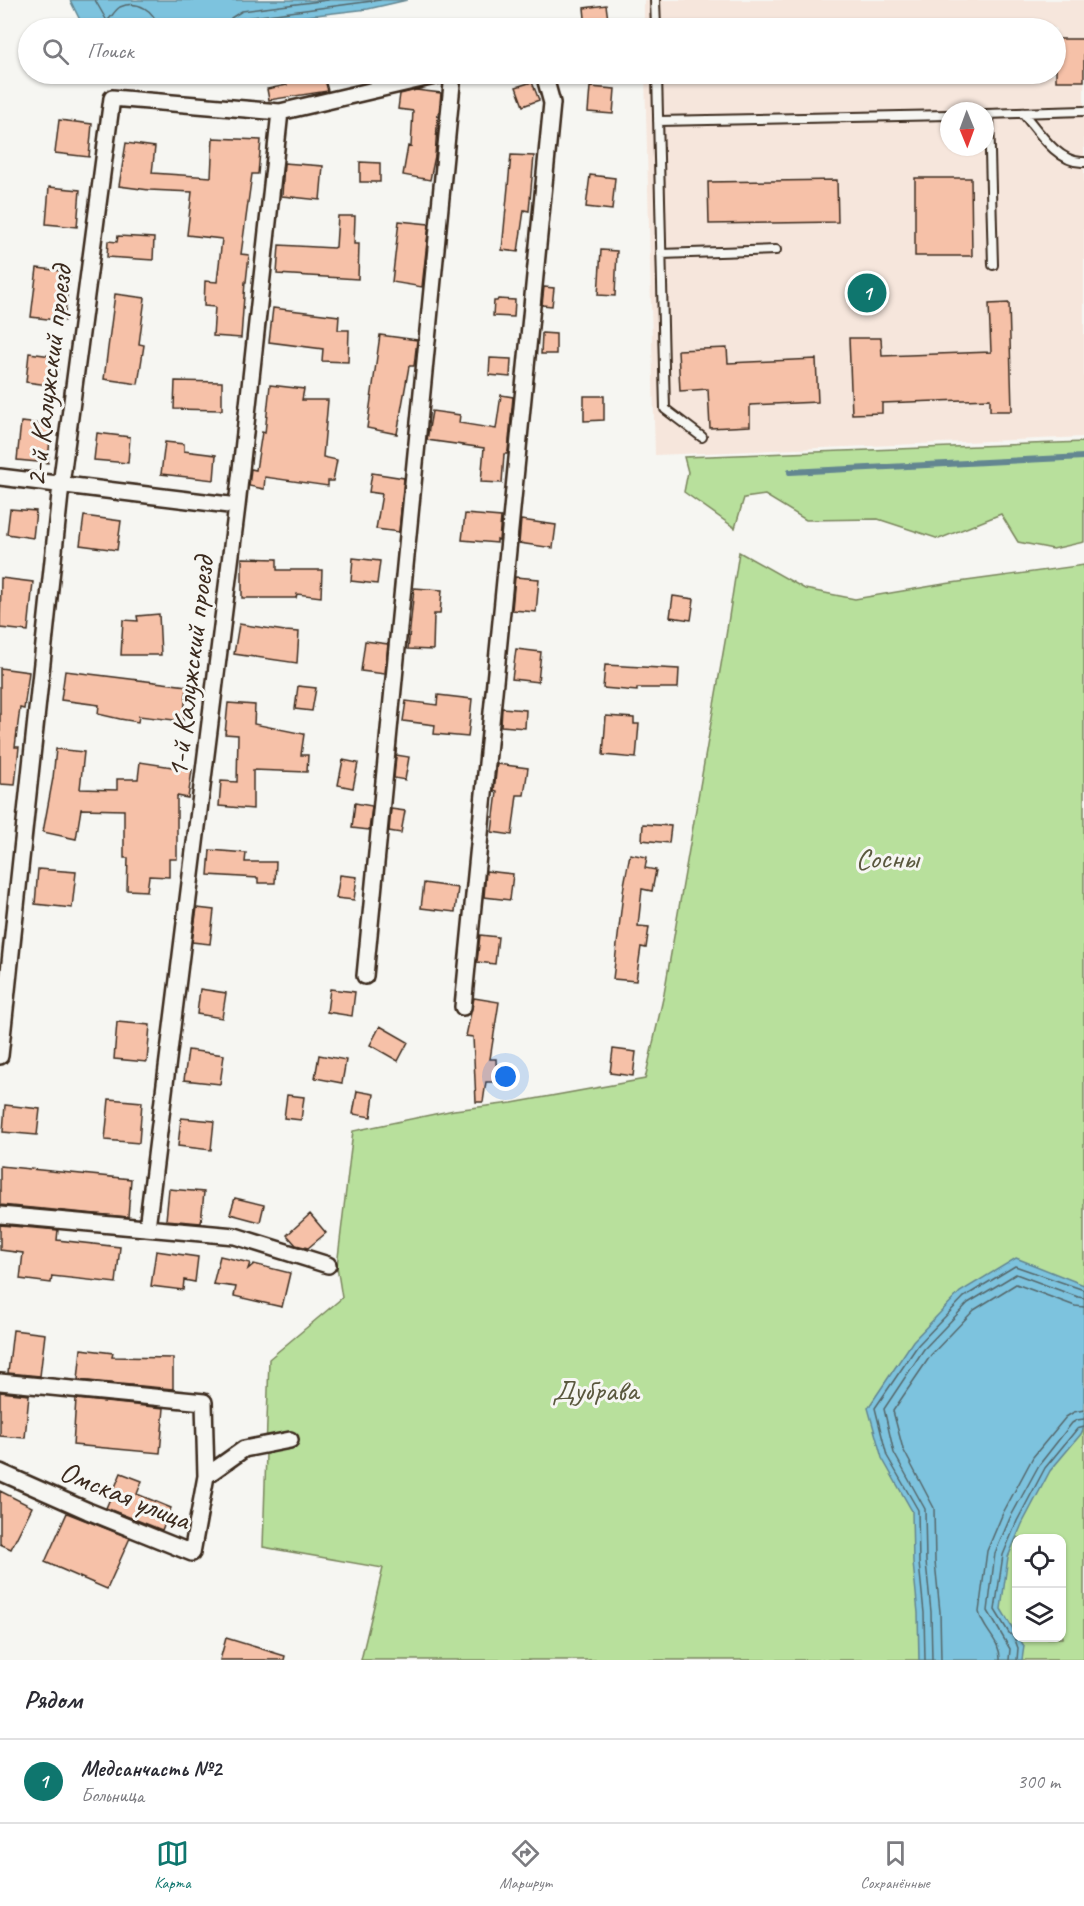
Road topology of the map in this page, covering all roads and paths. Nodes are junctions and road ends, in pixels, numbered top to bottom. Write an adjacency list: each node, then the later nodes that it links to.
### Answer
1 (655, 0): 2 (lane)
2 (656, 18)
3 (399, 84): 8 (street)
4 (452, 84): 22 (street)
5 (547, 84): 23 (street)
6 (657, 84): 12 (lane)
7 (1084, 111): 9 (lane)
8 (279, 112): 20 (street, 2-й Калужский проезд); 21 (street, 1-й Калужский проезд)
9 (1023, 113): 10 (lane); 14 (lane)
10 (994, 114)
11 (940, 115): 12 (lane)
12 (658, 121): 16 (lane)
13 (989, 156): 17 (lane)
14 (1084, 162)
15 (776, 250): 16 (lane)
16 (661, 254): 18 (lane)
17 (993, 265)
18 (702, 437)
19 (0, 477): 20 (street)
20 (61, 485): 21 (street); 24 (street, 2-й Калужский проезд)
21 (237, 506): 26 (street, 1-й Калужский проезд)
22 (365, 976)
23 (464, 1007)
24 (0, 1056)
25 (0, 1215): 26 (street)
26 (147, 1228): 27 (street)
27 (328, 1265)
28 (0, 1382): 31 (street, Омская улица)
29 (290, 1440): 31 (street, Омская улица)
30 (0, 1472): 31 (street, Омская улица)
31 (206, 1476)

